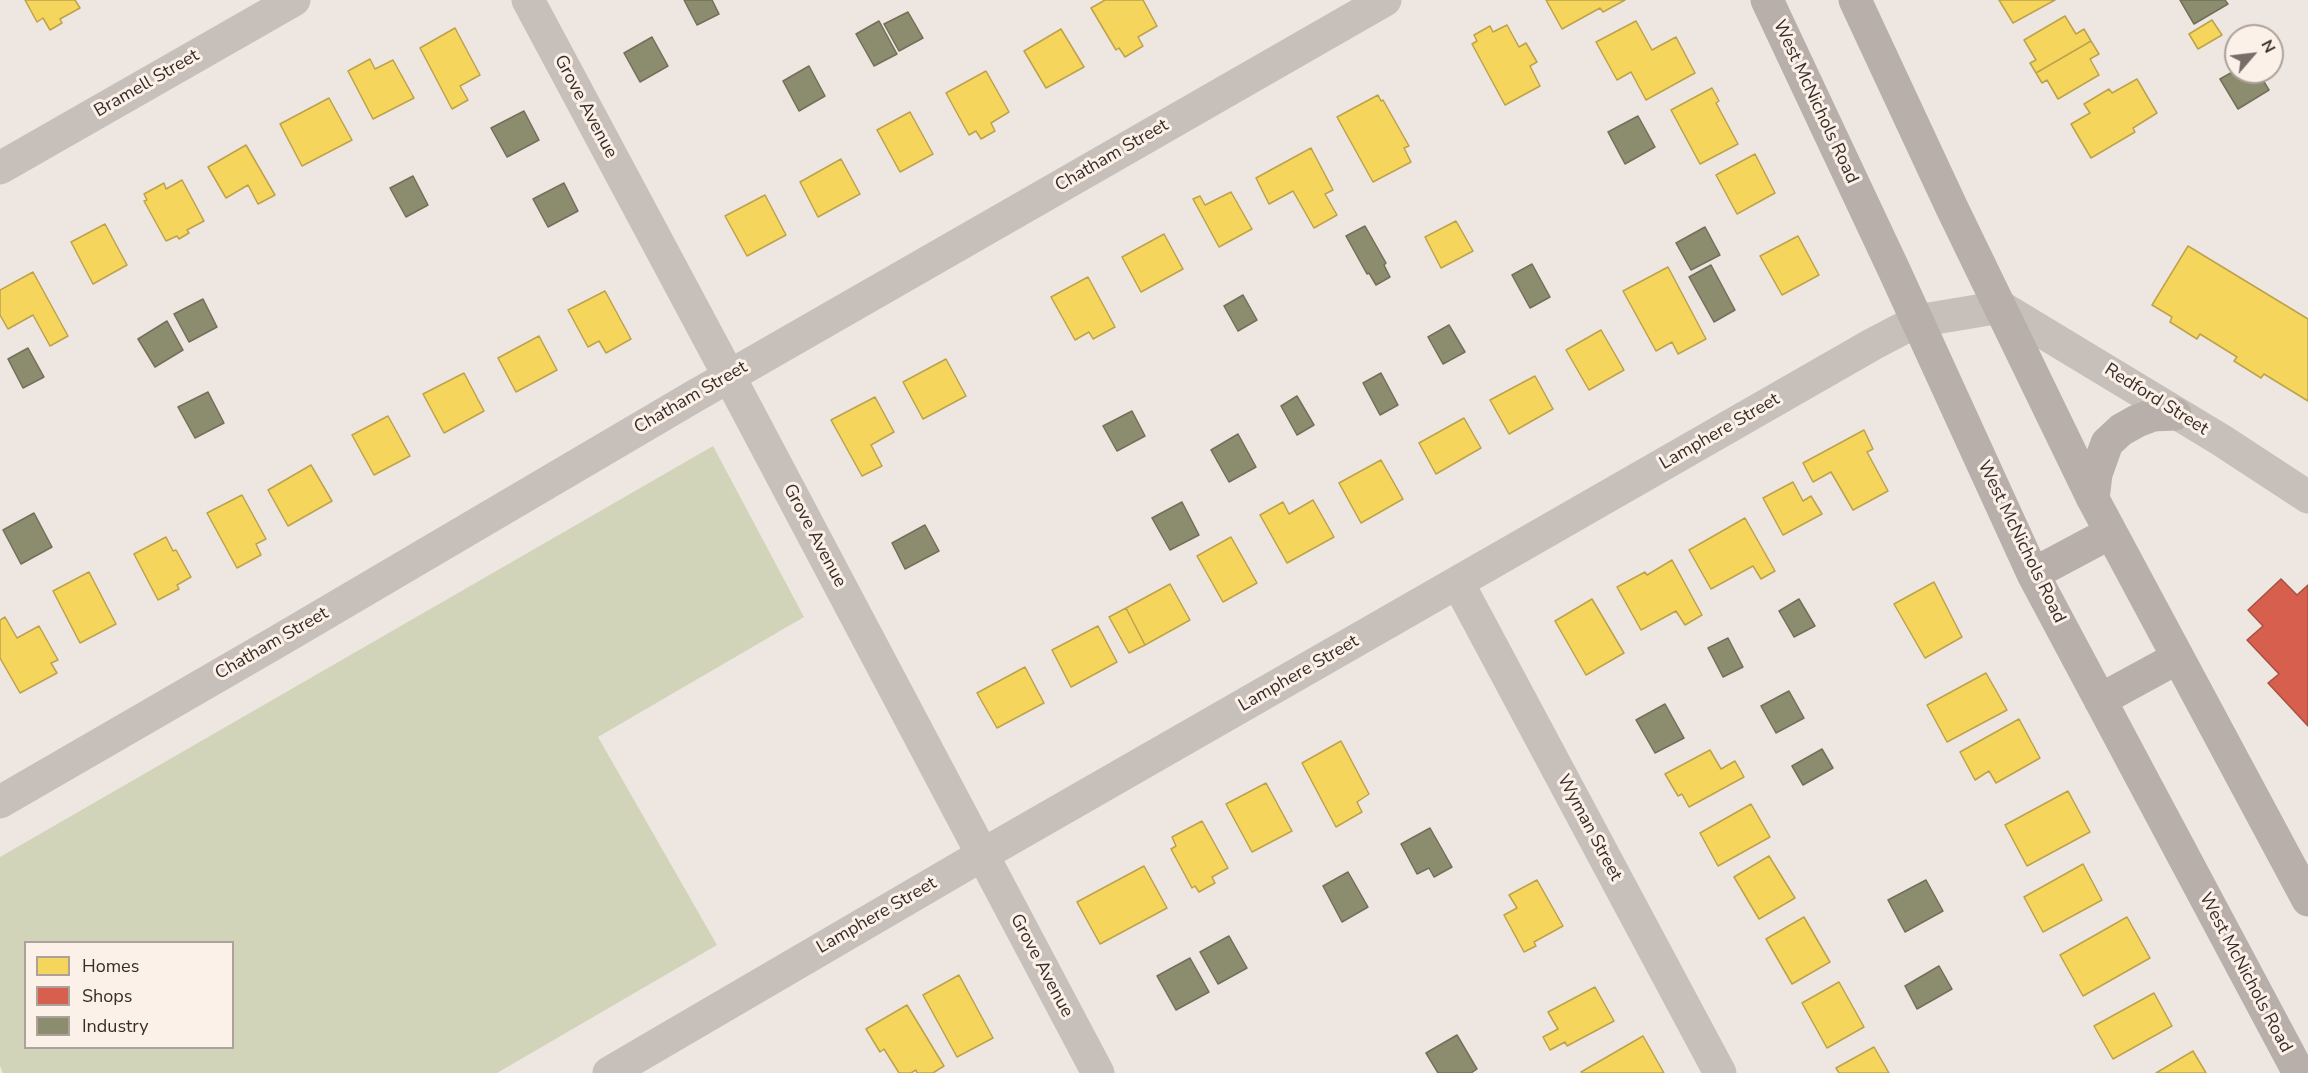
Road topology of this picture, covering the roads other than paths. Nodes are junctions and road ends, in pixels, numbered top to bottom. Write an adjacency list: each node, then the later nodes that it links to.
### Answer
1 (294, 0): 6 (street, Bramell Street)
2 (528, 0): 9 (street, Grove Avenue)
3 (1385, 0): 9 (street, Chatham Street)
4 (1767, 0): 8 (main road, West McNichols Road)
5 (1855, 0): 7 (main road)
6 (0, 168)
7 (2001, 307): 8 (street, Lamphere Street); 10 (street, Redford Street); 12 (main road)
8 (1917, 321): 14 (main road, West McNichols Road); 15 (street, Lamphere Street)
9 (729, 376): 18 (street, Chatham Street); 19 (street, Grove Avenue)
10 (2175, 414): 11 (street, Redford Street); 12 (main road)
11 (2308, 497)
12 (2093, 499): 13 (main road)
13 (2110, 533): 14 (main road); 16 (main road)
14 (2033, 574): 17 (main road, West McNichols Road)
15 (1458, 583): 19 (street, Lamphere Street); 23 (street, Wyman Street)
16 (2177, 658): 17 (main road); 20 (main road)
17 (2100, 700): 24 (main road, West McNichols Road)
18 (0, 802)
19 (982, 855): 21 (street, Lamphere Street); 22 (street, Grove Avenue)
20 (2308, 900)
21 (609, 1073)
22 (1098, 1073)
23 (1720, 1073)
24 (2299, 1073)

